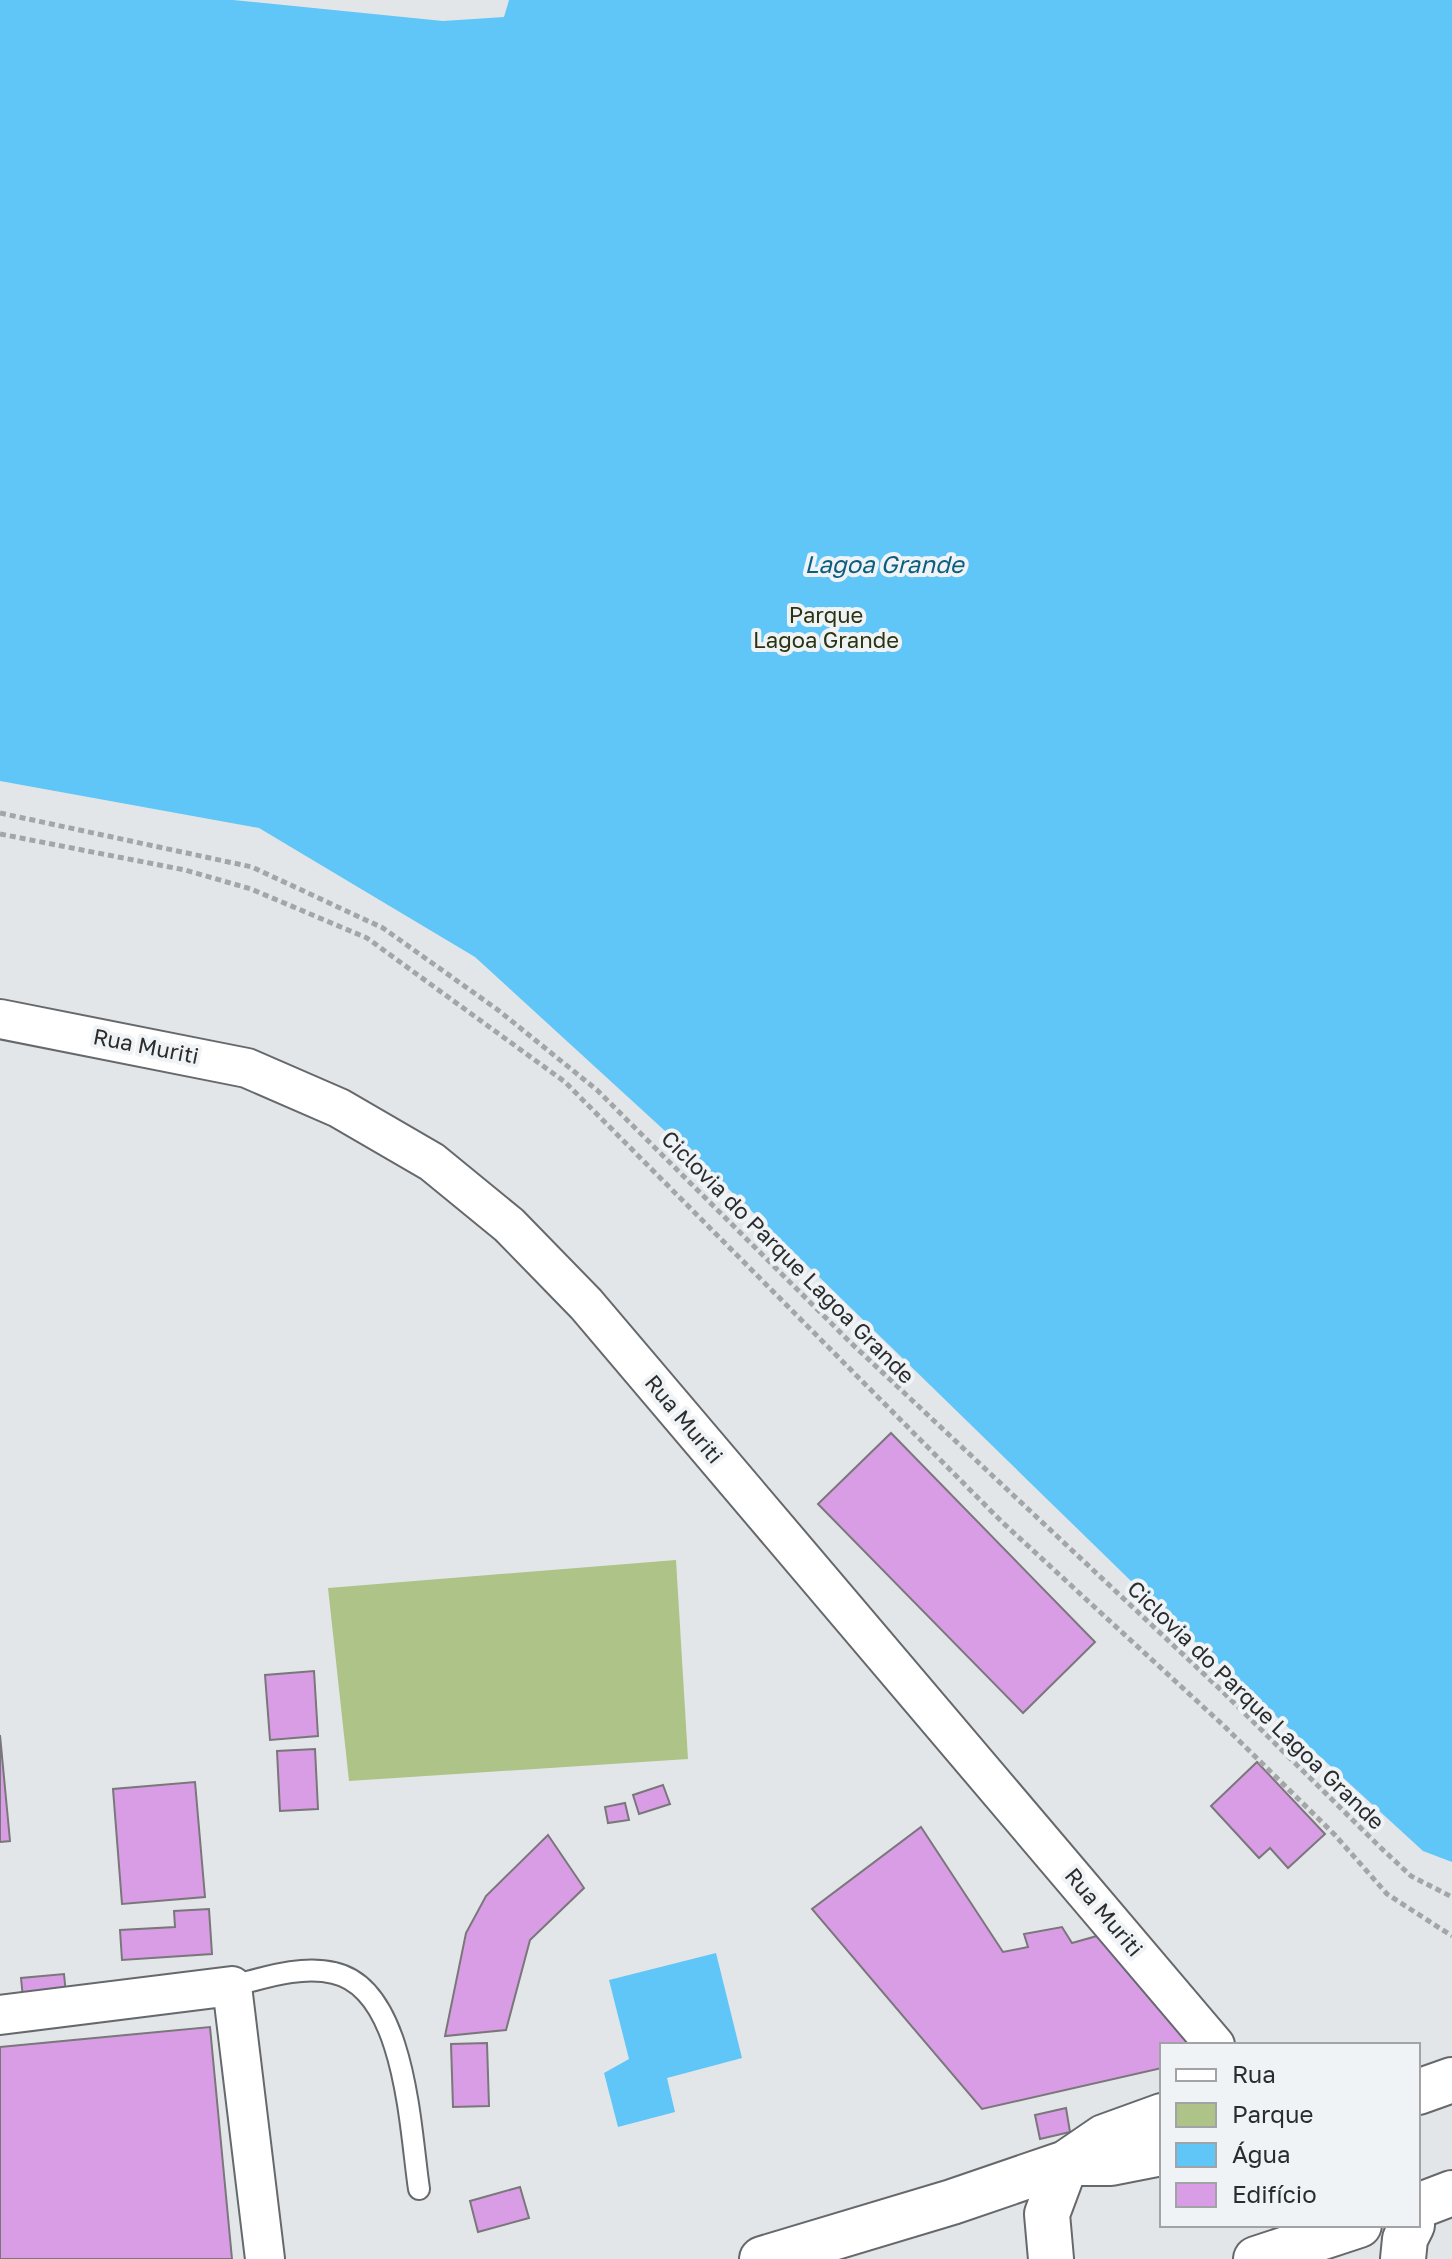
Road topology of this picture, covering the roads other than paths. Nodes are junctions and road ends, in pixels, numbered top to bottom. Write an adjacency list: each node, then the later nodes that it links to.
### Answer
1 (0, 1019): 4 (street, Rua Muriti)
2 (232, 1986): 3 (street); 10 (lane); 13 (street)
3 (0, 2015)
4 (1213, 2043)
5 (1452, 2080): 6 (main road)
6 (1420, 2091)
7 (1160, 2117): 9 (main road)
8 (1160, 2153): 9 (main road)
9 (1066, 2163): 14 (main road); 15 (main road)
10 (419, 2189)
11 (1353, 2227): 16 (main road)
12 (1413, 2227): 17 (main road)
13 (265, 2259)
14 (762, 2259)
15 (1051, 2259)
16 (1256, 2259)
17 (1403, 2259)

